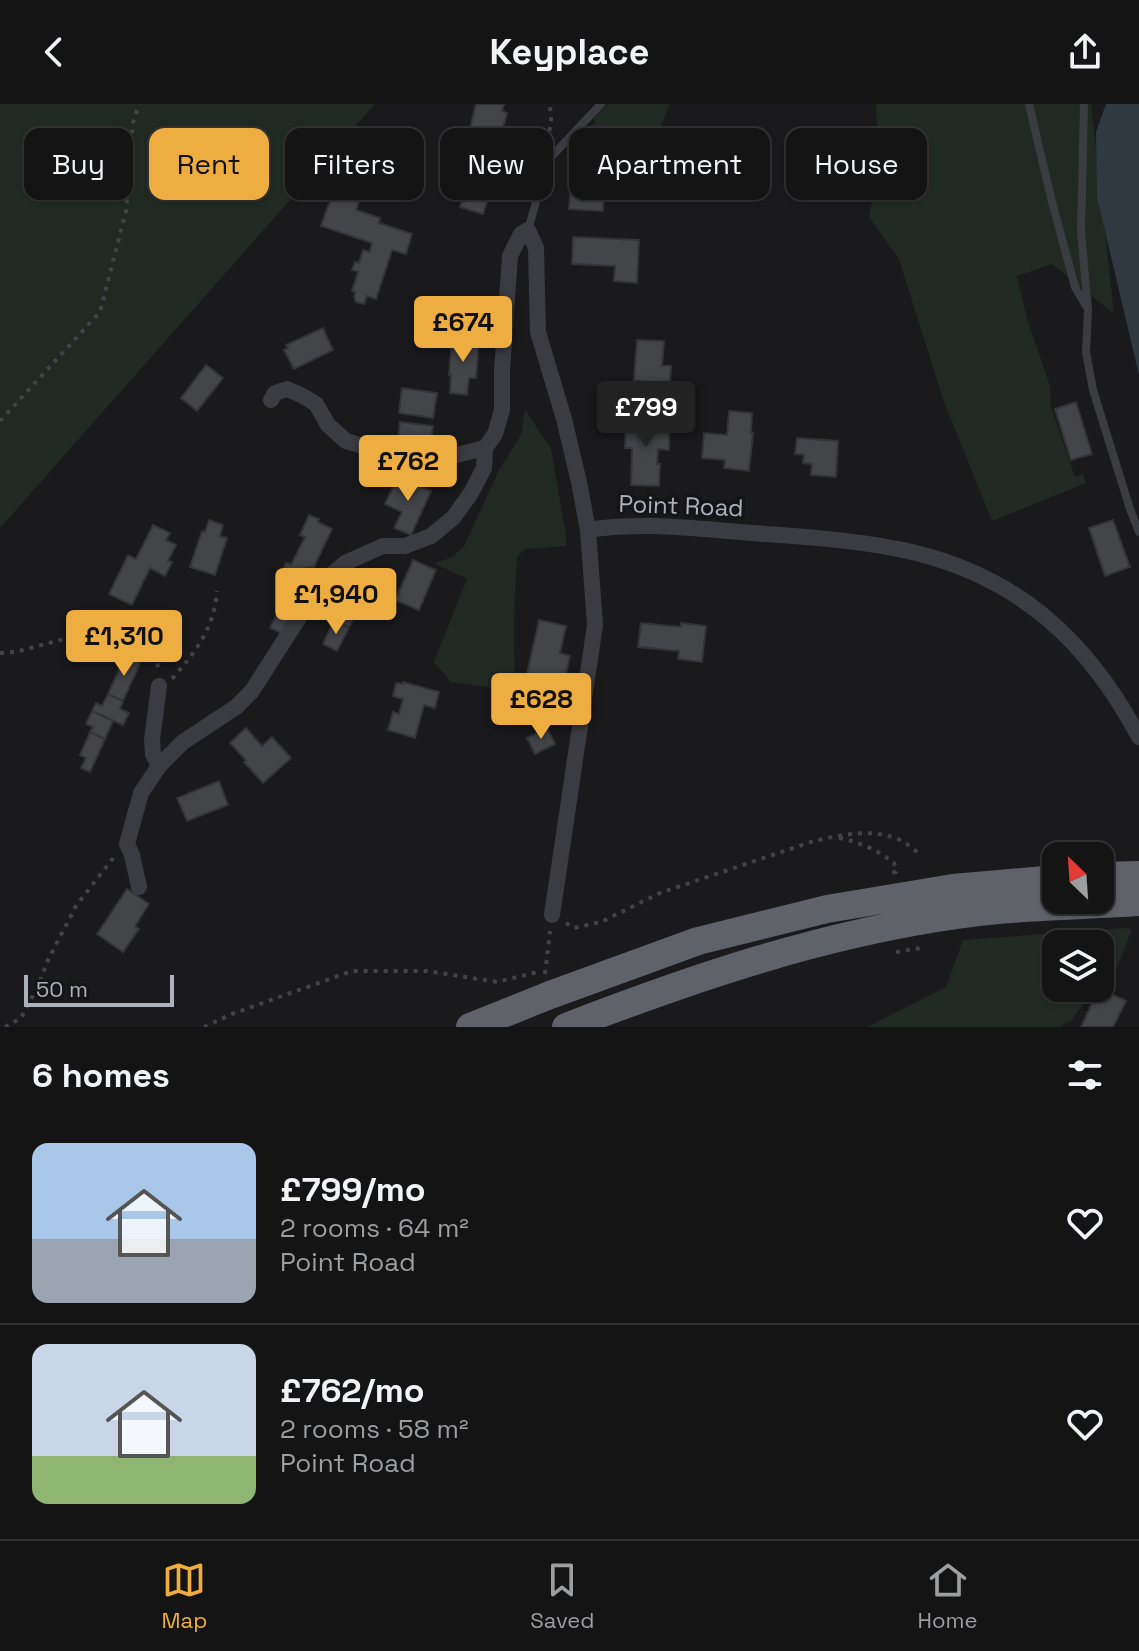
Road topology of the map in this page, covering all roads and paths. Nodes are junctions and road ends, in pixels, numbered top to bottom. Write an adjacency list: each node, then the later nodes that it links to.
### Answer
1 (139, 104): 8 (path)
2 (601, 104): 5 (lane)
3 (1029, 104): 6 (lane)
4 (1084, 104): 6 (lane)
5 (528, 230): 9 (street); 10 (street, Point Road)
6 (1088, 310): 11 (lane)
7 (271, 400): 9 (street)
8 (0, 421)
9 (485, 448): 16 (street)
10 (588, 530): 15 (street, Point Road); 27 (street)
11 (1139, 532)
12 (217, 591): 14 (path)
13 (0, 653): 14 (path)
14 (159, 686): 16 (street)
15 (1139, 737)
16 (159, 766): 18 (street)
17 (833, 837): 19 (path); 20 (path); 27 (path)
18 (127, 844): 24 (street); 30 (path)
19 (920, 854)
20 (896, 872)
21 (1139, 875): 22 (highway)
22 (1114, 876)
23 (1042, 882): 25 (highway)
24 (139, 887)
25 (955, 901): 26 (highway); 32 (highway); 33 (highway)
26 (1139, 902)
27 (552, 914): 31 (path)
28 (921, 948): 29 (path)
29 (894, 952)
30 (5, 1027)
31 (204, 1027)
32 (470, 1027)
33 (566, 1027)

